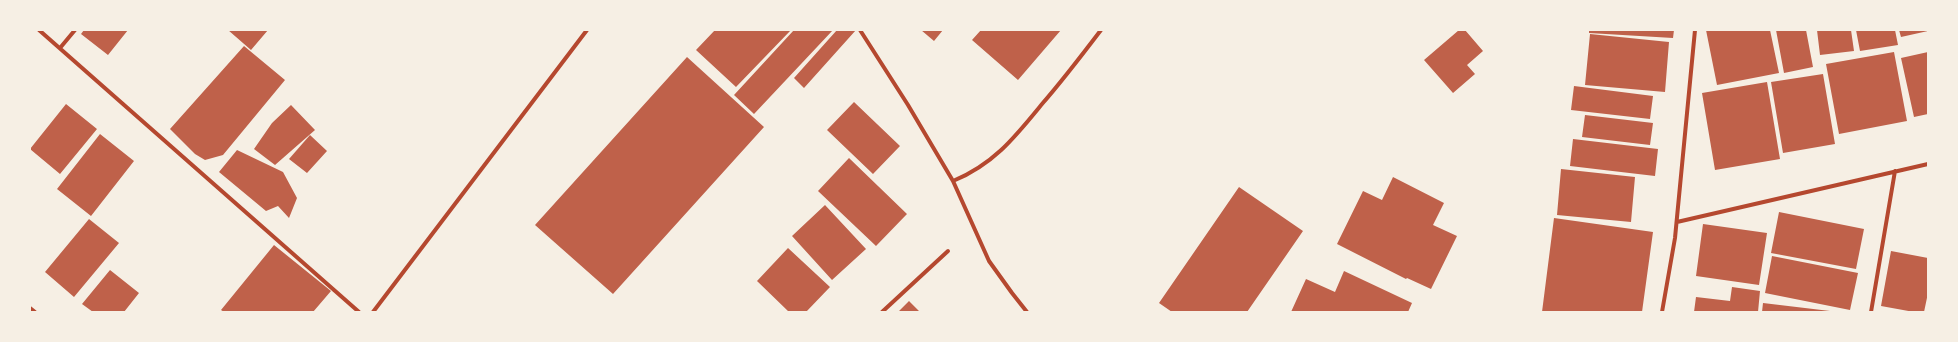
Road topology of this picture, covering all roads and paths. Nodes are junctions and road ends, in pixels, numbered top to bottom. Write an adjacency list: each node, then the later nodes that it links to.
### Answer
1 (39, 30): 7 (street)
2 (75, 30): 7 (street)
3 (587, 30): 16 (street)
4 (860, 30): 10 (street)
5 (1101, 30): 10 (street)
6 (1695, 30): 11 (street)
7 (60, 48): 15 (street)
8 (1928, 164): 9 (street)
9 (1895, 171): 11 (street); 20 (street)
10 (953, 181): 18 (street)
11 (1677, 222): 19 (street)
12 (948, 251): 17 (street)
13 (30, 308): 14 (street)
14 (35, 312)
15 (359, 312)
16 (373, 312)
17 (882, 312)
18 (1027, 312)
19 (1662, 312)
20 (1871, 312)

